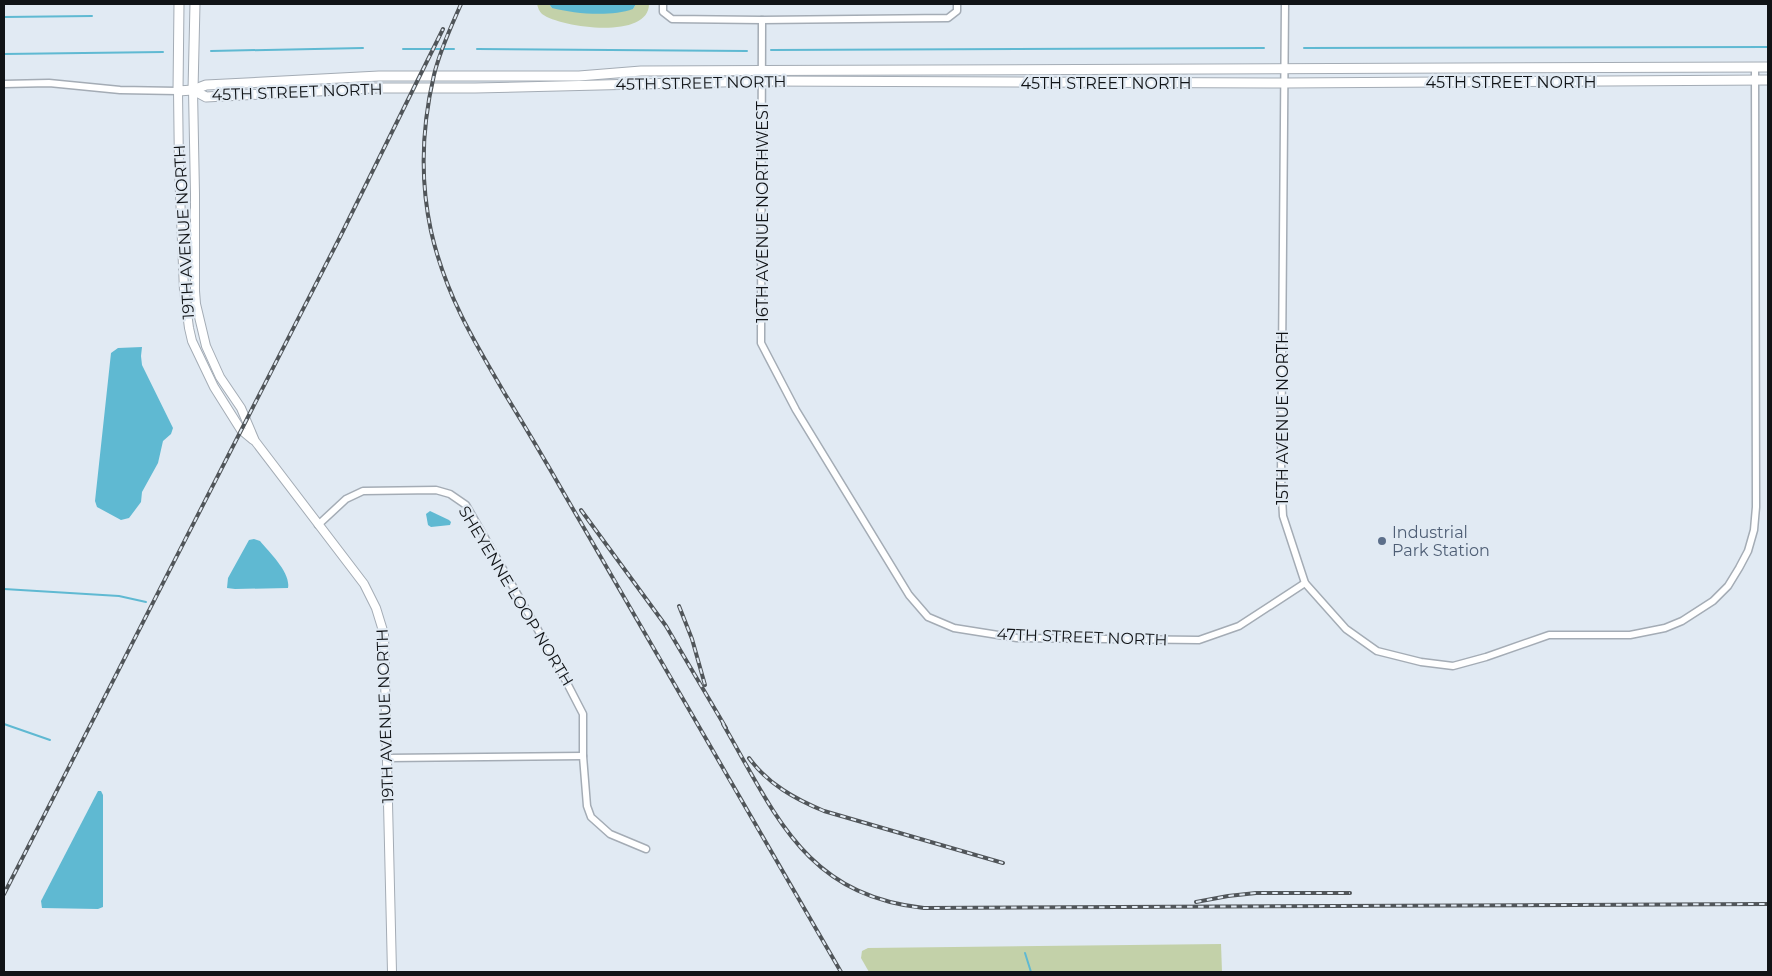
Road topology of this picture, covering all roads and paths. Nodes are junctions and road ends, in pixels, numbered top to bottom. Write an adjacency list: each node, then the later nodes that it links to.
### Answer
1 (179, 4): 17 (main road, 19TH AVENUE NORTH)
2 (195, 4): 16 (main road, 19TH AVENUE NORTH)
3 (663, 4): 6 (street)
4 (957, 4): 6 (street)
5 (1285, 4): 9 (street, 15TH AVENUE NORTH)
6 (762, 20): 10 (street, 16TH AVENUE NORTHWEST)
7 (1755, 67): 8 (main road, 45TH STREET NORTH); 9 (main road, 45TH STREET NORTH); 11 (street, 15TH AVENUE NORTH)
8 (1768, 67)
9 (1284, 68): 10 (main road, 45TH STREET NORTH); 14 (street, 15TH AVENUE NORTH)
10 (762, 70): 13 (street, 16TH AVENUE NORTHWEST); 16 (main road, 45TH STREET NORTH)
11 (1755, 80): 12 (main road, 45TH STREET NORTH); 14 (main road, 45TH STREET NORTH); 21 (street, 15TH AVENUE NORTH)
12 (1768, 80)
13 (762, 81): 14 (main road, 45TH STREET NORTH); 16 (main road, 45TH STREET NORTH); 18 (street, 16TH AVENUE NORTHWEST)
14 (1284, 83): 21 (street, 15TH AVENUE NORTH)
15 (4, 84): 17 (street)
16 (193, 90): 17 (main road); 19 (street, 19TH AVENUE NORTH)
17 (178, 91): 19 (street, 19TH AVENUE NORTH)
18 (761, 343): 21 (street, 47TH STREET NORTH)
19 (254, 441): 20 (street, 19TH AVENUE NORTH)
20 (318, 525): 22 (street, SHEYENNE LOOP NORTH); 23 (street, 19TH AVENUE NORTH)
21 (1305, 584)
22 (583, 756): 23 (street); 24 (street, SHEYENNE LOOP NORTH)
23 (387, 758): 25 (street, 19TH AVENUE NORTH)
24 (646, 849)
25 (392, 972)

